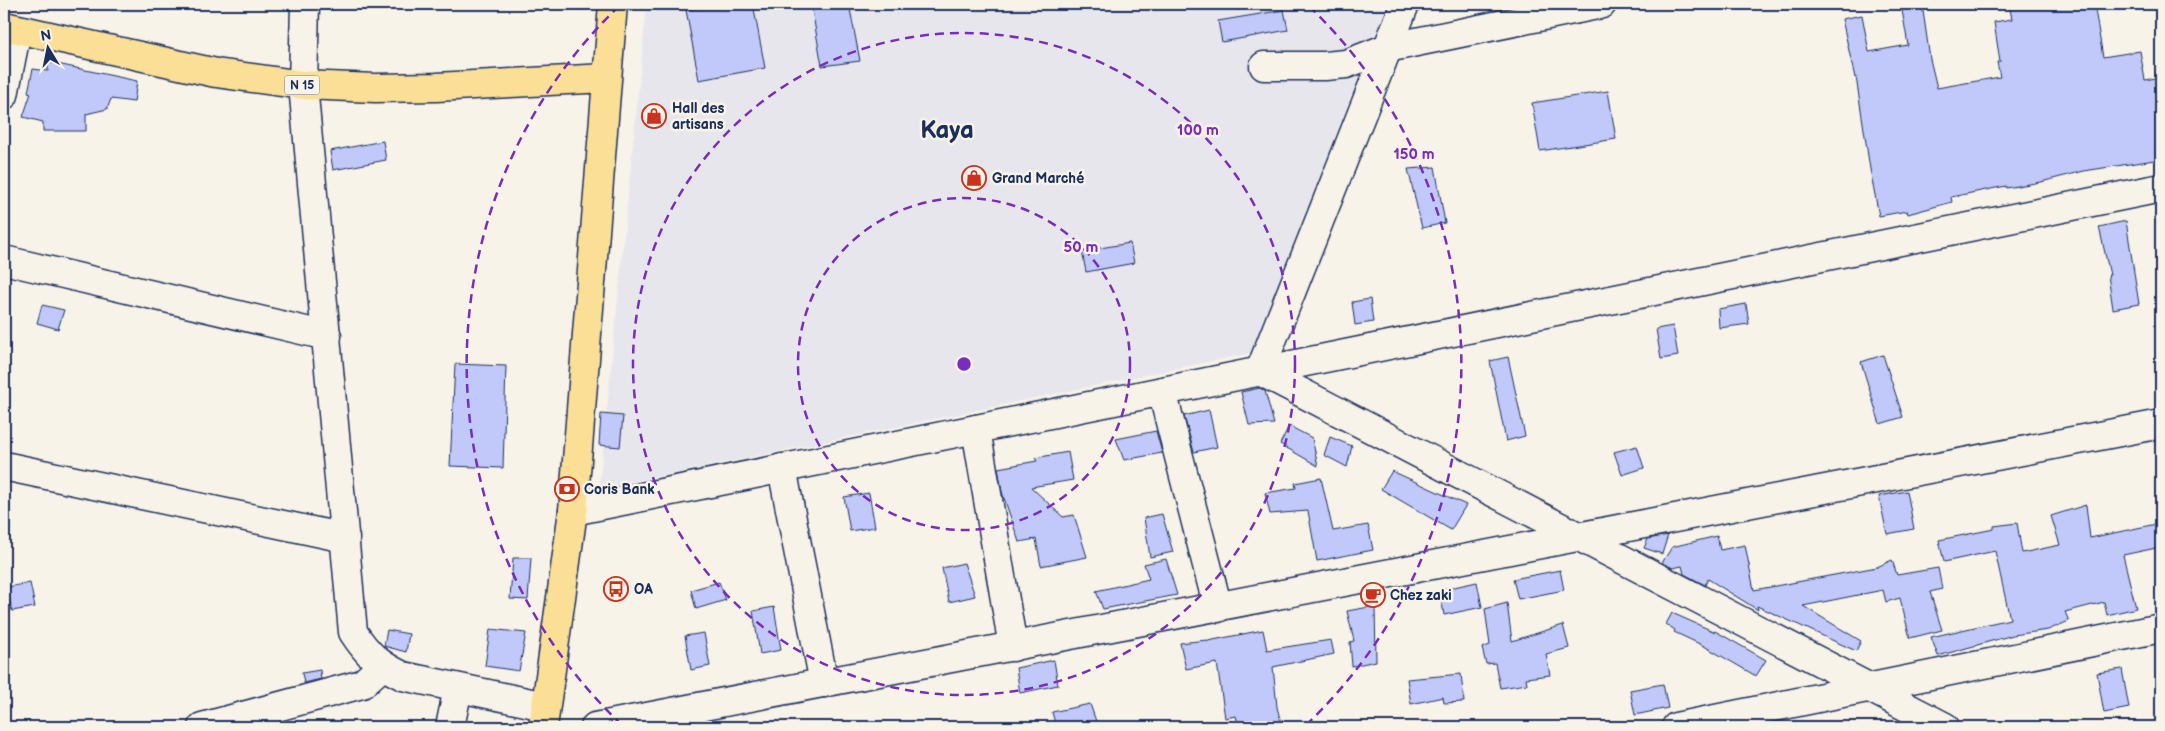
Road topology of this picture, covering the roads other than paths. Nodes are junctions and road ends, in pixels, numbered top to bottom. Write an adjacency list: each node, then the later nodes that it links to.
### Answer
1 (305, 4): 9 (street)
2 (613, 4): 8 (main road)
3 (1405, 4): 6 (street)
4 (1602, 4): 6 (street)
5 (10, 28): 9 (main road, N 15); 10 (street)
6 (1387, 48): 7 (street); 14 (street)
7 (1264, 66)
8 (606, 78): 9 (main road, N 15); 20 (main road)
9 (303, 86): 13 (street)
10 (4, 95)
11 (2161, 188): 14 (street)
12 (4, 260): 13 (street)
13 (327, 336): 21 (street)
14 (1260, 371): 15 (street); 22 (street)
15 (1162, 391): 17 (street); 23 (street)
16 (2161, 424): 22 (street)
17 (976, 429): 19 (street); 25 (street)
18 (4, 466): 21 (street)
19 (782, 468): 20 (street); 27 (street)
20 (573, 511): 30 (main road)
21 (345, 538): 26 (street)
22 (1578, 538): 23 (street); 29 (street)
23 (1218, 608): 25 (street)
24 (2161, 628): 29 (street)
25 (1013, 647): 27 (street)
26 (382, 666): 28 (street); 31 (street)
27 (824, 683): 33 (street)
28 (458, 688): 30 (street); 32 (street)
29 (1870, 689): 34 (street); 35 (street)
30 (544, 717)
31 (202, 727)
32 (450, 727)
33 (595, 727)
34 (1676, 727)
35 (1945, 727)

